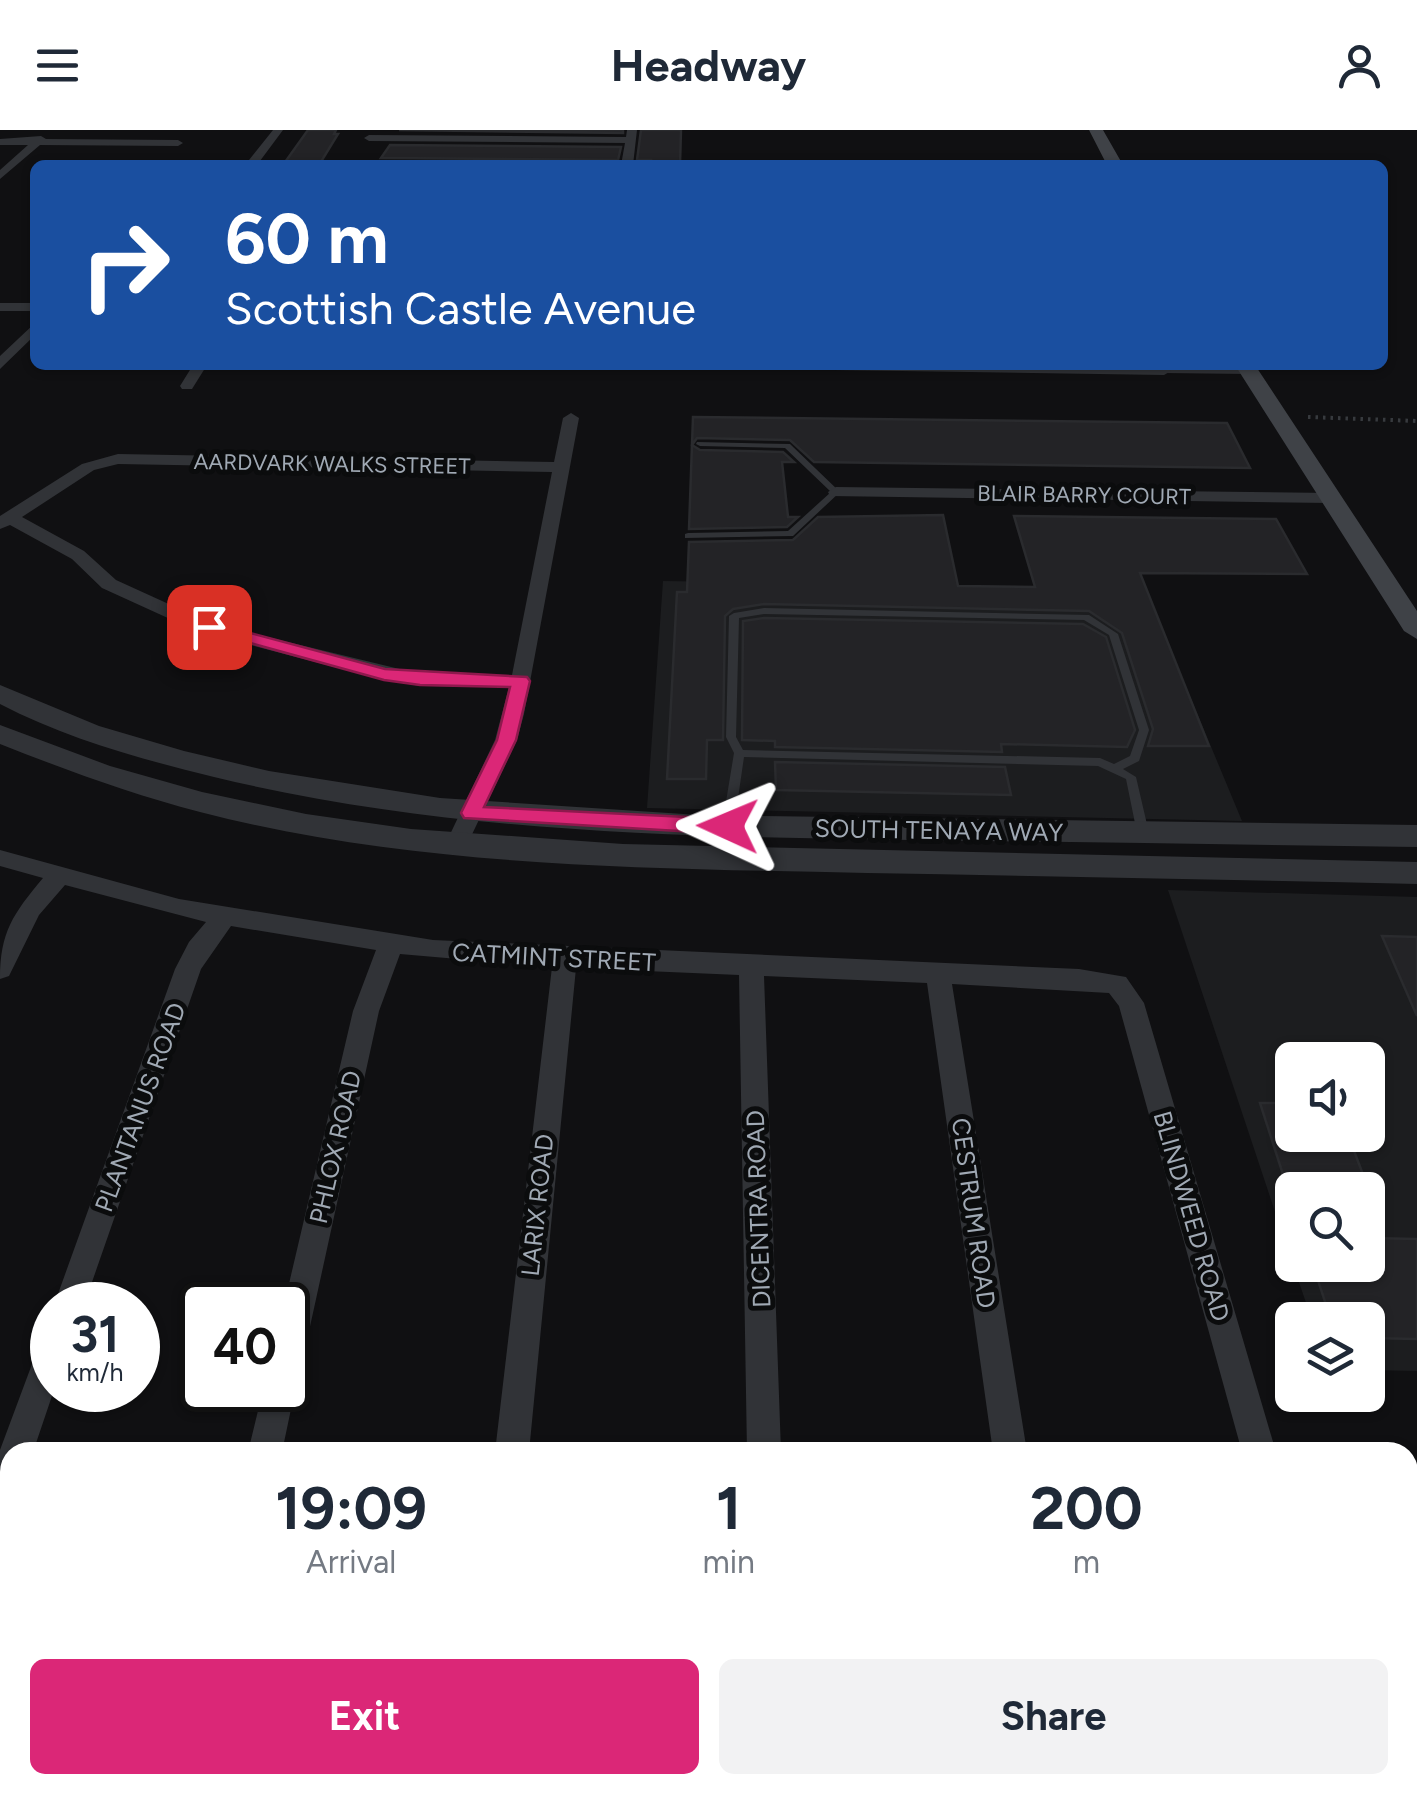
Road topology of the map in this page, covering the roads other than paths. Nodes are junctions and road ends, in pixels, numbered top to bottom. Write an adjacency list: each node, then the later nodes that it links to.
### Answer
1 (51, 130): 8 (street)
2 (189, 130): 9 (street)
3 (278, 130): 11 (street)
4 (1096, 130): 13 (main road)
5 (632, 135): 6 (street); 12 (street)
6 (369, 138)
7 (0, 142): 8 (street)
8 (37, 142): 9 (street); 14 (street)
9 (178, 143): 10 (street)
10 (163, 158)
11 (255, 160)
12 (628, 160)
13 (1112, 160)
14 (0, 176)
15 (0, 307): 16 (street)
16 (30, 307)
17 (30, 332): 18 (street)
18 (0, 365)
19 (197, 370): 24 (street)
20 (1145, 370): 23 (street)
21 (1192, 370): 23 (lane)
22 (1248, 370): 29 (main road)
23 (1164, 371)
24 (187, 386)
25 (571, 418): 27 (street)
26 (700, 444): 28 (lane)
27 (562, 467): 30 (street, AARDVARK WALKS STREET); 33 (street)
28 (836, 492): 29 (street, BLAIR BARRY COURT); 31 (lane)
29 (1332, 498): 32 (main road)
30 (5, 521): 33 (street)
31 (688, 536)
32 (1417, 632)
33 (520, 681): 38 (street)
34 (0, 693): 38 (street, SOUTH TENAYA WAY)
35 (0, 734): 42 (street, SOUTH TENAYA WAY)
36 (740, 753): 37 (lane); 37 (lane); 39 (lane)
37 (1114, 769): 40 (lane)
38 (471, 813): 39 (street, SOUTH TENAYA WAY); 42 (street)
39 (728, 826): 40 (street, SOUTH TENAYA WAY)
40 (1143, 832): 41 (street, SOUTH TENAYA WAY)
41 (1417, 836)
42 (455, 846): 44 (street, SOUTH TENAYA WAY)
43 (0, 858): 45 (street, CATMINT STREET)
44 (1417, 873)
45 (60, 874): 46 (street, CATMINT STREET); 50 (street)
46 (225, 916): 47 (street, CATMINT STREET); 53 (street, PLANTANUS ROAD)
47 (391, 944): 48 (street, CATMINT STREET); 54 (street, PHLOX ROAD)
48 (565, 958): 49 (street, CATMINT STREET); 59 (street, LARIX ROAD)
49 (751, 966): 51 (street, CATMINT STREET); 60 (street, DICENTRA ROAD)
50 (0, 970)
51 (938, 973): 52 (street, CATMINT STREET); 61 (street, CESTRUM ROAD)
52 (1117, 984): 62 (street, BLINDWEED ROAD)
53 (77, 1282)
54 (304, 1282)
55 (30, 1412): 57 (street)
56 (274, 1412): 58 (street)
57 (20, 1442)
58 (267, 1442)
59 (513, 1442)
60 (764, 1442)
61 (1008, 1442)
62 (1256, 1442)

